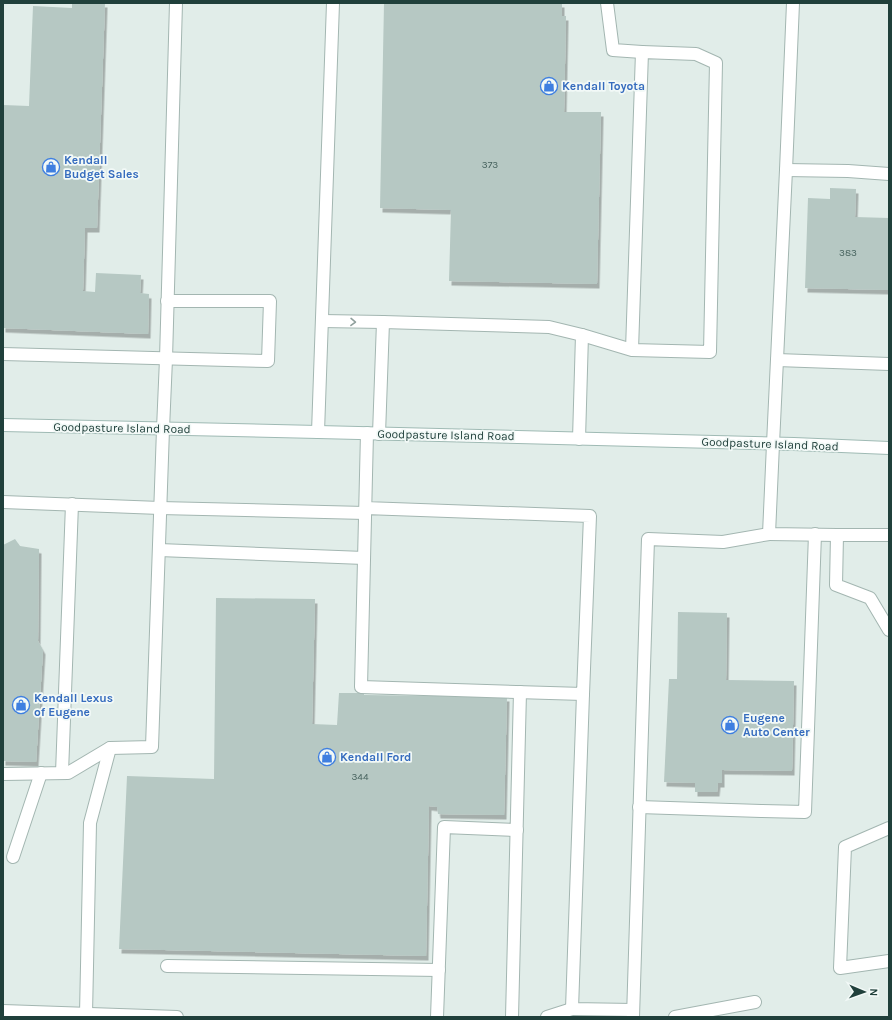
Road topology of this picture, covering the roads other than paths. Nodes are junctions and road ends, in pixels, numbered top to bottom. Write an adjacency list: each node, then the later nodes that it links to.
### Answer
1 (176, 3): 8 (main road)
2 (334, 3): 9 (main road)
3 (607, 3): 5 (main road)
4 (793, 3): 6 (main road)
5 (642, 52): 12 (main road); 12 (main road)
6 (786, 170): 7 (main road); 15 (main road)
7 (889, 174)
8 (167, 301): 14 (main road); 14 (main road)
9 (322, 321): 10 (main road, one-way to 10); 19 (main road)
10 (383, 322): 11 (main road); 20 (main road)
11 (582, 335): 12 (main road); 21 (main road)
12 (632, 350)
13 (3, 354): 14 (main road)
14 (166, 359): 18 (main road)
15 (777, 360): 16 (main road); 22 (main road)
16 (889, 364)
17 (3, 425): 18 (main road, Goodpasture Island Road)
18 (163, 429): 19 (main road, Goodpasture Island Road); 26 (main road)
19 (318, 432): 20 (main road, Goodpasture Island Road)
20 (373, 434): 21 (main road, Goodpasture Island Road); 27 (main road)
21 (579, 439): 22 (main road, Goodpasture Island Road)
22 (772, 444): 23 (main road, Goodpasture Island Road); 28 (main road)
23 (889, 448)
24 (3, 502): 25 (main road)
25 (72, 504): 26 (main road); 39 (main road)
26 (160, 508): 27 (main road); 32 (main road)
27 (365, 510): 33 (main road); 36 (main road)
28 (769, 534): 29 (main road); 41 (main road)
29 (815, 534): 30 (main road); 41 (main road)
30 (837, 535): 31 (main road); 34 (main road)
31 (889, 535)
32 (159, 550): 33 (main road); 37 (main road)
33 (364, 558): 35 (main road)
34 (889, 630)
35 (520, 692): 36 (main road); 43 (main road)
36 (583, 694): 49 (main road)
37 (110, 748): 39 (main road); 51 (main road)
38 (41, 773): 39 (main road); 40 (main road); 44 (main road)
39 (62, 773)
40 (3, 774)
41 (639, 807): 52 (main road)
42 (889, 828): 45 (main road)
43 (517, 830): 47 (main road); 55 (main road)
44 (13, 857)
45 (889, 961)
46 (167, 966): 47 (main road)
47 (439, 970): 54 (main road)
48 (755, 1002): 57 (main road)
49 (572, 1009): 52 (main road); 56 (main road)
50 (3, 1011): 51 (main road)
51 (86, 1014): 53 (main road)
52 (633, 1014)
53 (177, 1017)
54 (437, 1017)
55 (512, 1017)
56 (547, 1017)
57 (675, 1017)

